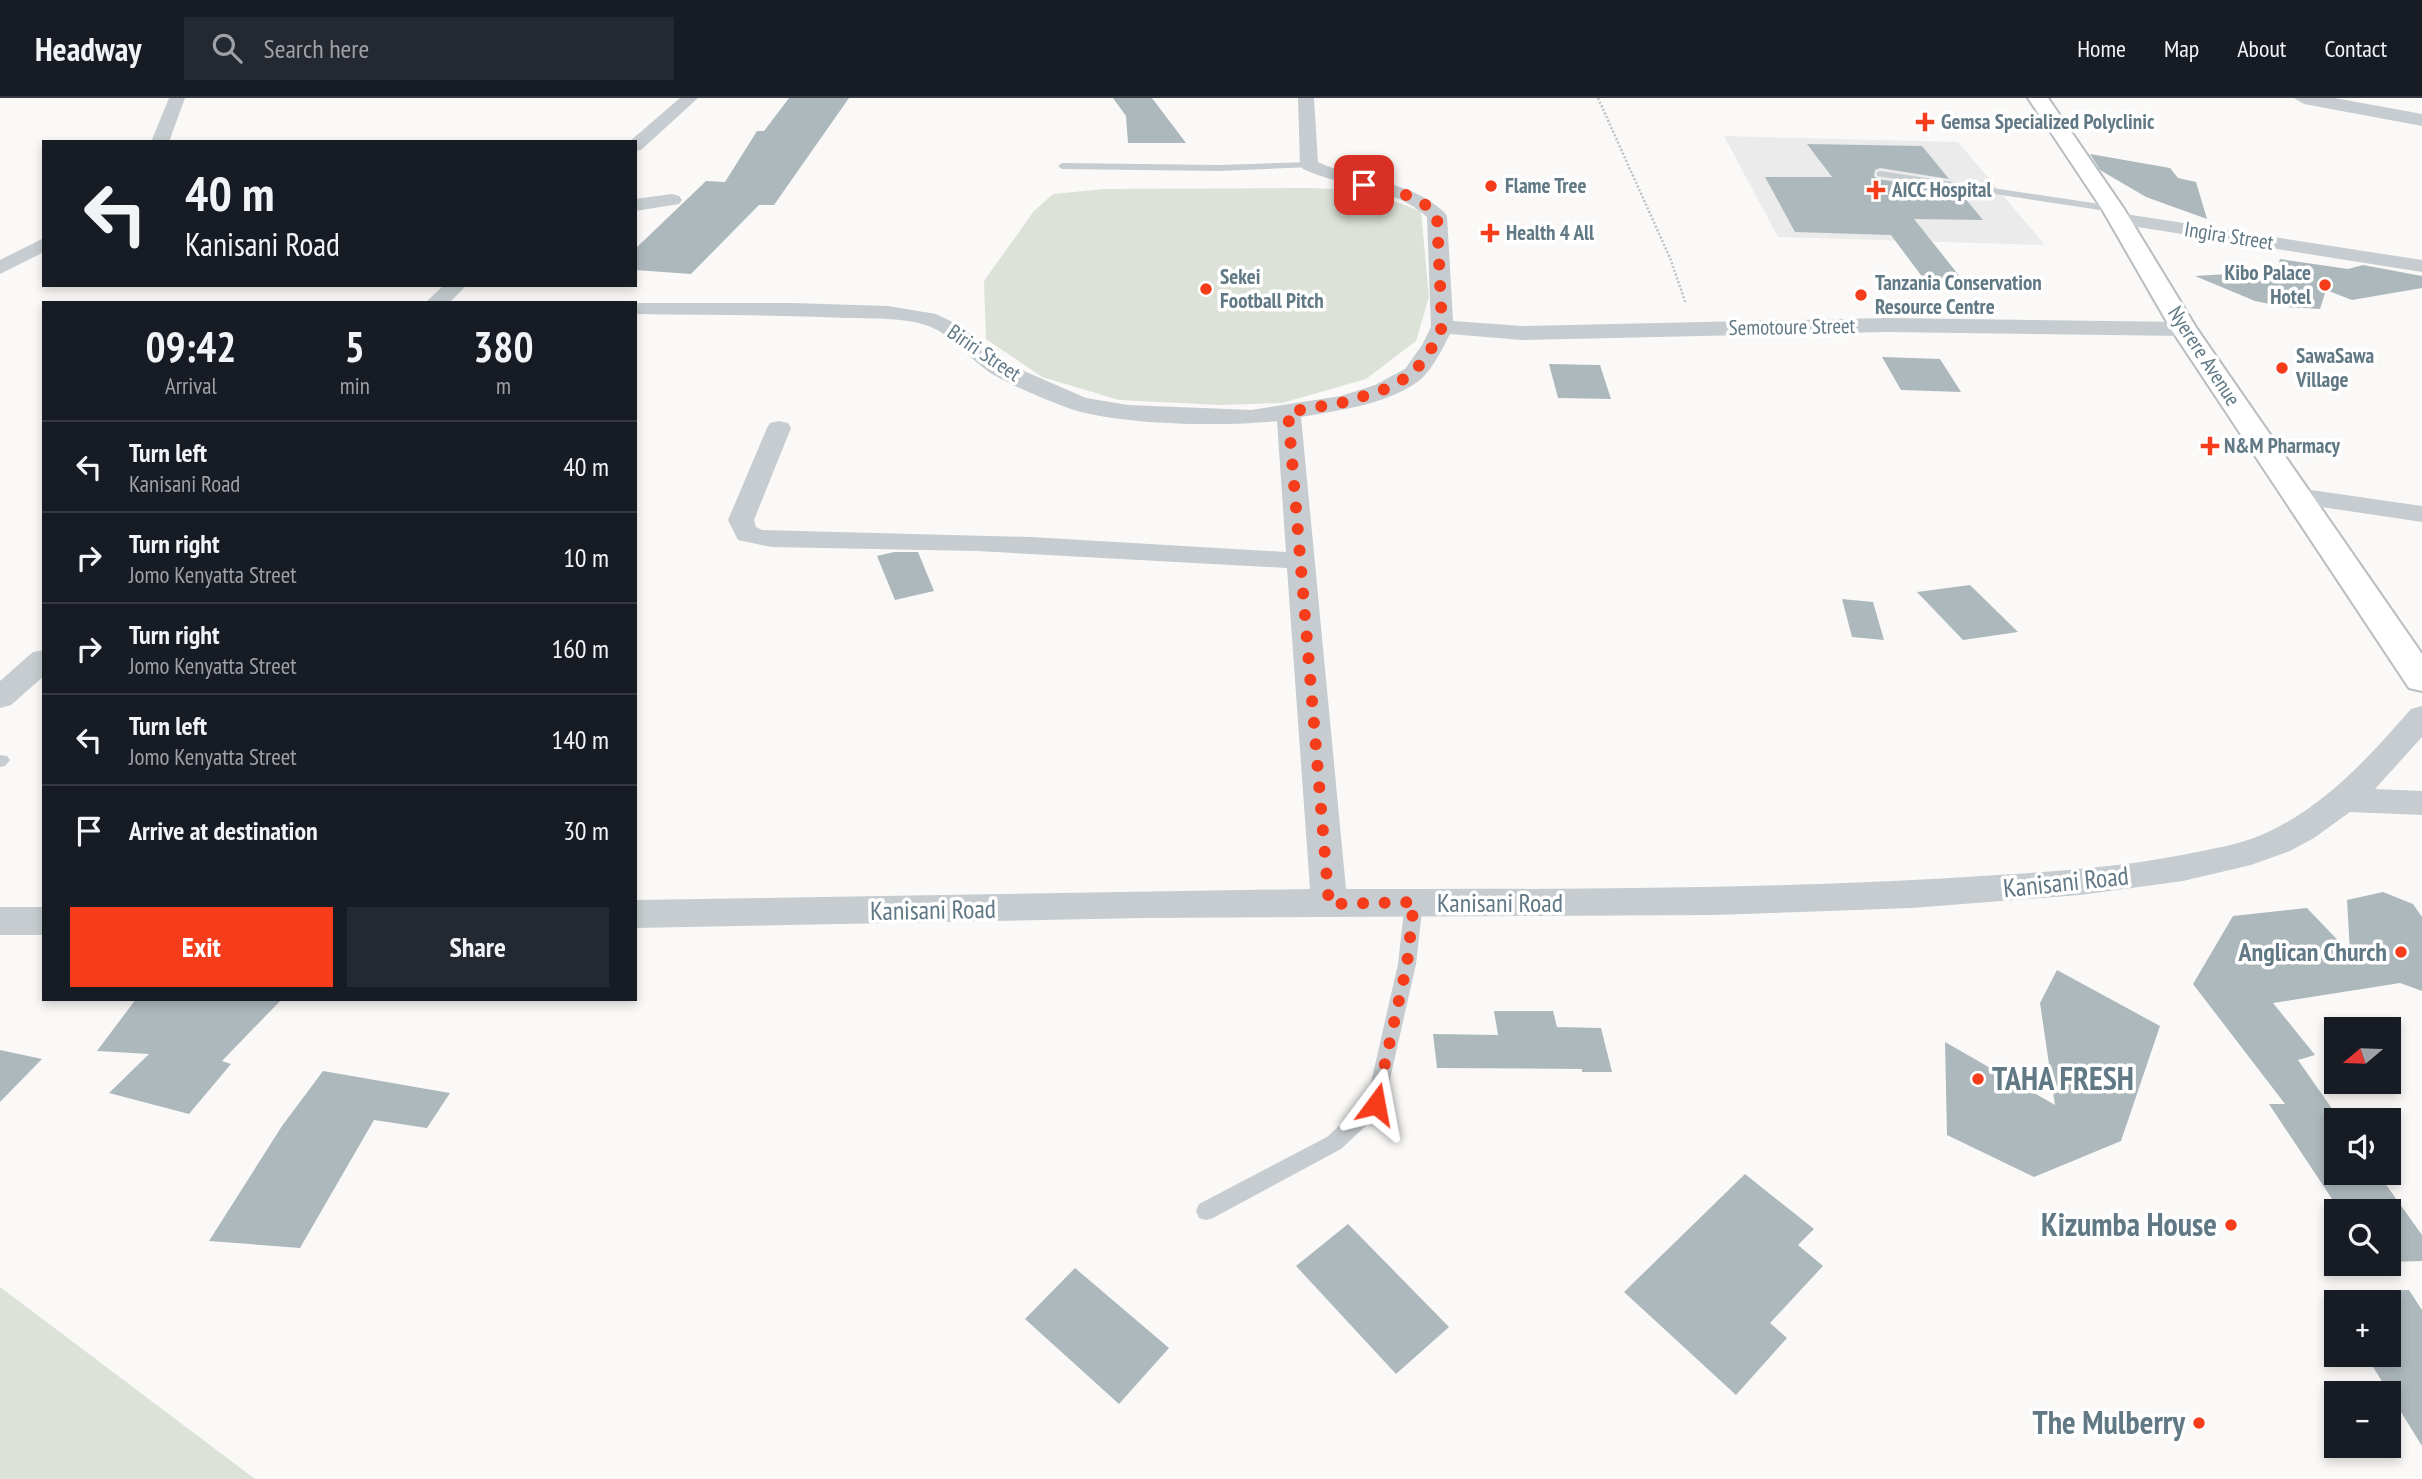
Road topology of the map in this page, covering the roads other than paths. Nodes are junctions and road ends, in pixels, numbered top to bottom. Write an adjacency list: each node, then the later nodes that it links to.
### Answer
1 (177, 98): 7 (street)
2 (690, 98): 8 (street)
3 (1306, 98): 9 (street)
4 (2038, 98): 14 (main road, Nyerere Avenue)
5 (2304, 98): 6 (street)
6 (2422, 120)
7 (161, 140)
8 (637, 144)
9 (1309, 165): 10 (lane); 21 (street)
10 (1062, 166)
11 (1880, 174): 14 (lane)
12 (672, 200): 13 (street)
13 (637, 205)
14 (2116, 214): 16 (street, Ingira Street); 22 (main road, Nyerere Avenue)
15 (42, 245): 17 (street)
16 (2422, 266)
17 (0, 268)
18 (455, 287): 19 (street)
19 (438, 301)
20 (637, 308): 23 (street, Biriri Street)
21 (1442, 327): 22 (street, Semotoure Street); 23 (street, Biriri Street)
22 (2184, 329): 25 (main road, Nyerere Avenue)
23 (1288, 412): 27 (street)
24 (779, 428): 27 (street)
25 (2297, 496): 26 (street); 29 (main road, Nyerere Avenue)
26 (2422, 514)
27 (1300, 561): 35 (street)
28 (42, 661): 30 (street)
29 (2422, 680)
30 (0, 698)
31 (2422, 716): 32 (street, Kanisani Road)
32 (2347, 800): 33 (street); 34 (street, Kanisani Road)
33 (2422, 803)
34 (1414, 902): 35 (street, Kanisani Road); 39 (lane)
35 (1329, 904): 36 (street, Kanisani Road)
36 (637, 914)
37 (0, 921): 38 (street)
38 (42, 921)
39 (1206, 1211)

